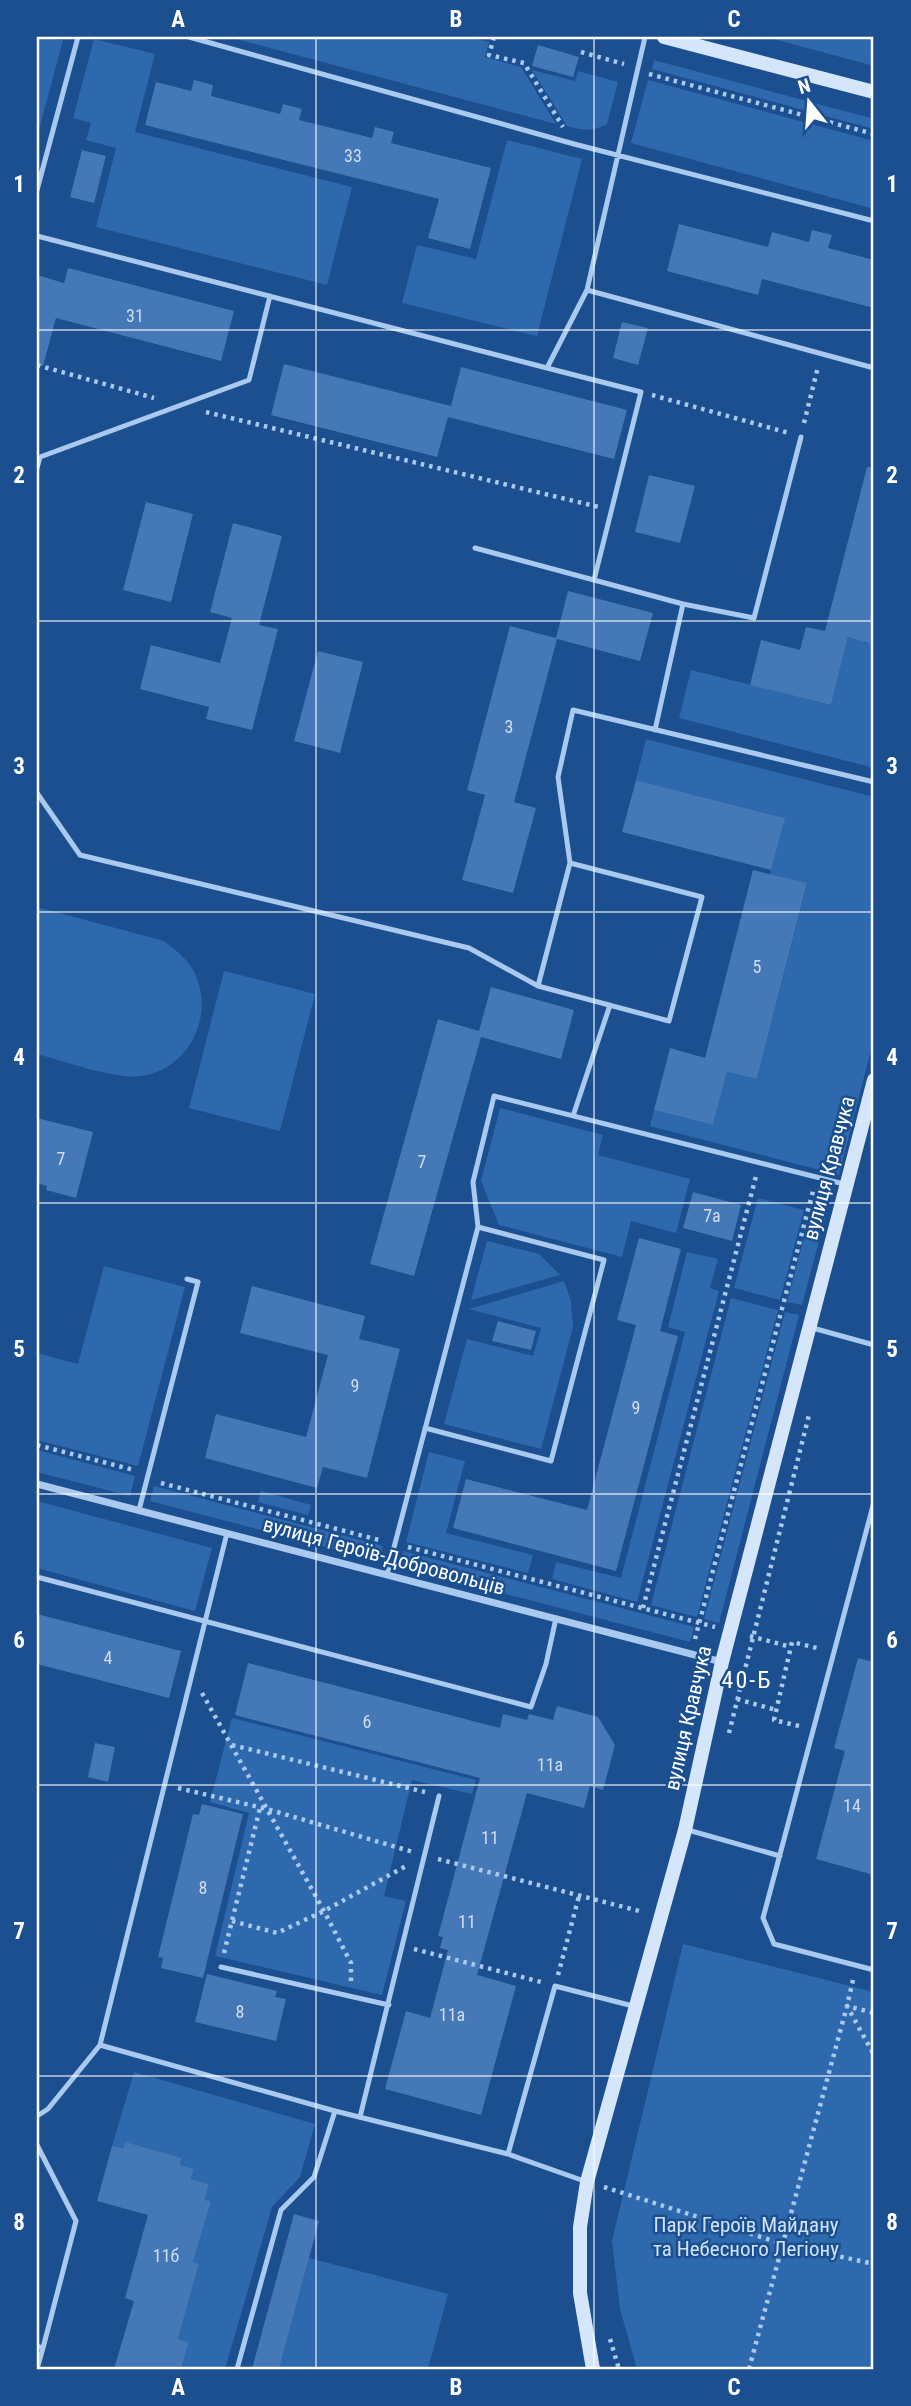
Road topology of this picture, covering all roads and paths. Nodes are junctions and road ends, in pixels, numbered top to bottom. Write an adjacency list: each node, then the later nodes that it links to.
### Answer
1 (78, 37): 12 (lane)
2 (189, 37): 10 (lane)
3 (494, 37): 10 (path)
4 (645, 37): 7 (lane)
5 (664, 37): 8 (street)
6 (581, 52): 7 (path)
7 (637, 69): 9 (path); 11 (lane)
8 (874, 92)
9 (874, 134)
10 (573, 144): 11 (lane)
11 (617, 155): 13 (lane); 15 (lane)
12 (37, 190)
13 (874, 221)
14 (37, 236): 16 (lane)
15 (587, 290): 17 (lane); 19 (lane)
16 (270, 296): 19 (lane); 22 (lane)
17 (822, 354): 20 (lane); 23 (path)
18 (37, 365): 22 (path)
19 (547, 368): 21 (lane)
20 (874, 368)
21 (642, 392): 23 (path); 25 (lane)
22 (180, 405): 24 (lane); 25 (path)
23 (801, 437): 28 (lane)
24 (37, 468)
25 (612, 510): 27 (lane)
26 (475, 548): 27 (lane)
27 (594, 580): 28 (lane)
28 (683, 604): 29 (lane)
29 (656, 730): 30 (lane); 32 (lane)
30 (874, 782)
31 (37, 793): 33 (lane)
32 (570, 863): 33 (lane); 34 (lane)
33 (538, 986): 34 (lane)
34 (610, 1005): 36 (lane)
35 (874, 1080): 39 (street, вулиця Кравчука)
36 (573, 1116): 37 (lane); 40 (lane)
37 (759, 1163): 38 (lane); 55 (path)
38 (816, 1178): 39 (lane); 58 (path)
39 (847, 1185): 42 (street, вулиця Кравчука)
40 (478, 1227): 44 (lane); 44 (lane)
41 (187, 1279): 46 (lane)
42 (809, 1328): 43 (lane); 59 (street, вулиця Кравчука)
43 (874, 1345)
44 (425, 1428): 53 (lane)
45 (37, 1445): 46 (path)
46 (147, 1477): 49 (lane); 51 (path)
47 (37, 1483): 49 (street, вулиця Героїв-Добровольців)
48 (874, 1502): 61 (lane)
49 (139, 1510): 50 (street, вулиця Героїв-Добровольців)
50 (227, 1533): 53 (street, вулиця Героїв-Добровольців); 57 (lane)
51 (388, 1542)
52 (401, 1545): 55 (path)
53 (387, 1574): 56 (street, вулиця Героїв-Добровольців)
54 (37, 1577): 57 (lane)
55 (642, 1608): 58 (path)
56 (556, 1618): 57 (lane); 62 (street, вулиця Героїв-Добровольців)
57 (206, 1623): 64 (lane)
58 (699, 1623): 59 (path); 62 (path)
59 (730, 1631): 60 (path); 63 (street, вулиця Кравчука)
60 (791, 1647): 61 (path); 66 (path)
61 (834, 1652): 67 (lane)
62 (691, 1654): 63 (street, вулиця Героїв-Добровольців)
63 (722, 1662): 73 (street, вулиця Кравчука)
64 (192, 1676): 68 (path); 69 (lane)
65 (737, 1699): 66 (path)
66 (776, 1710): 67 (path)
67 (813, 1729): 75 (lane)
68 (232, 1745): 70 (path); 72 (path)
69 (166, 1785): 71 (path); 90 (lane)
70 (439, 1796): 74 (lane)
71 (260, 1808): 72 (path); 79 (path)
72 (267, 1809): 74 (path); 77 (path)
73 (685, 1830): 75 (lane); 78 (street, вулиця Кравчука)
74 (425, 1856): 76 (path); 77 (path); 80 (lane)
75 (780, 1856): 81 (lane)
76 (579, 1896): 78 (path); 84 (path)
77 (324, 1911): 79 (path); 85 (path)
78 (661, 1917): 88 (street, вулиця Кравчука)
79 (232, 1921): 82 (path)
80 (403, 1946): 84 (path); 86 (lane)
81 (856, 1965): 83 (lane); 87 (path)
82 (220, 1967): 85 (lane)
83 (874, 1970)
84 (555, 1986): 88 (lane); 96 (lane)
85 (352, 1997): 86 (lane)
86 (389, 2005): 94 (lane)
87 (847, 2006): 89 (path); 91 (path); 98 (path)
88 (636, 2007): 97 (street, вулиця Кравчука)
89 (874, 2013)
90 (100, 2045): 92 (lane); 93 (lane)
91 (874, 2055)
92 (335, 2111): 94 (lane); 102 (lane)
93 (37, 2116)
94 (360, 2117): 96 (lane)
95 (37, 2145): 100 (lane)
96 (508, 2154): 97 (lane)
97 (587, 2182): 98 (path); 103 (street, вулиця Кравчука)
98 (783, 2244): 99 (path); 104 (path)
99 (874, 2264)
100 (40, 2347): 101 (lane)
101 (37, 2369)
102 (237, 2369)
103 (593, 2369)
104 (749, 2369)

